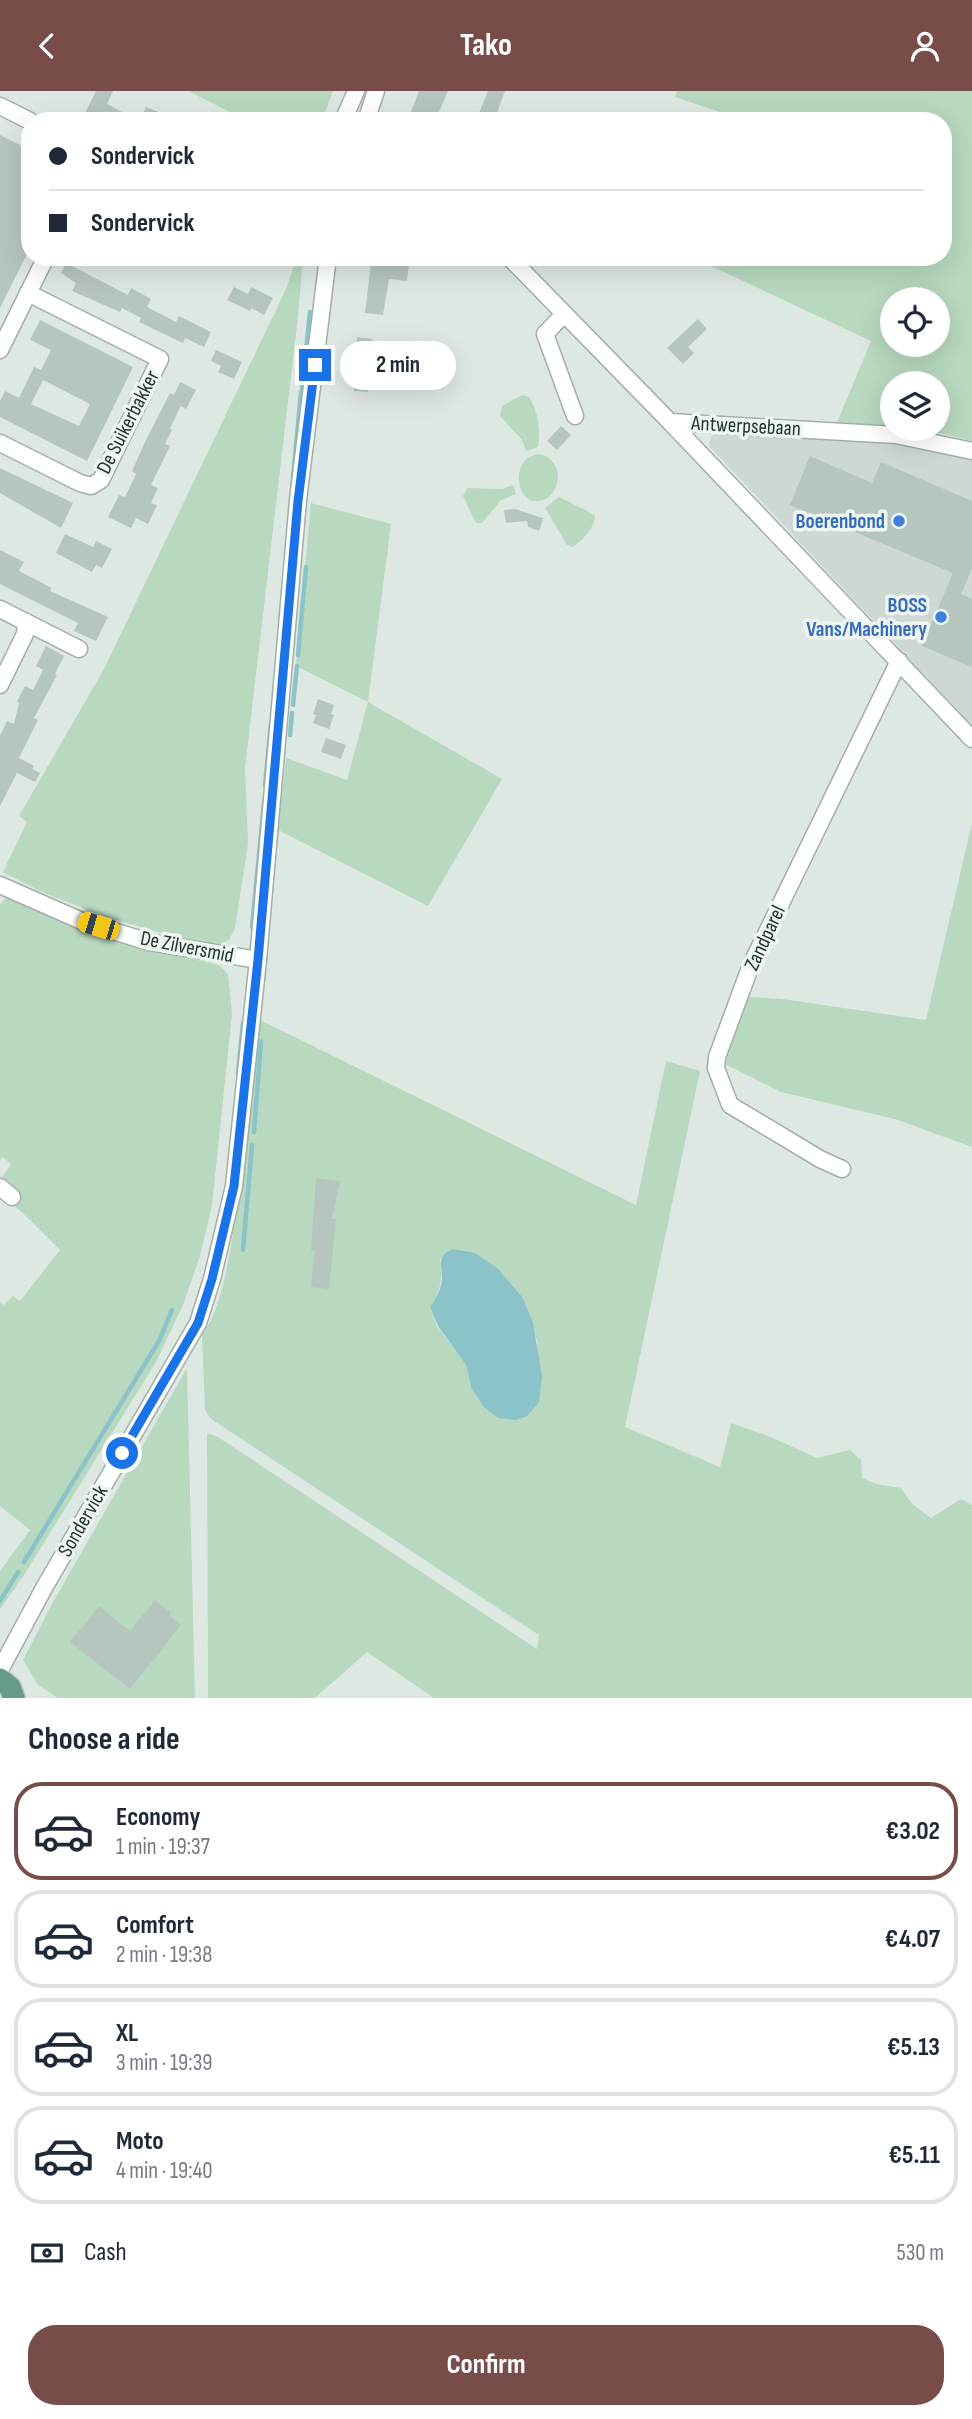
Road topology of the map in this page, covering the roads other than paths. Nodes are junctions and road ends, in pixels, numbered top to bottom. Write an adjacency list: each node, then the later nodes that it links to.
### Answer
1 (356, 91): 4 (street)
2 (376, 91): 5 (street)
3 (0, 106): 6 (street)
4 (347, 112)
5 (369, 112)
6 (21, 116)
7 (42, 266): 10 (street)
8 (327, 266): 24 (street, Sondervick)
9 (518, 266): 11 (street, Antwerpsebaan)
10 (28, 293): 12 (street); 15 (street, De Suikerbakker)
11 (564, 314): 13 (street); 14 (street, Antwerpsebaan)
12 (1, 345)
13 (575, 416)
14 (670, 422): 16 (street, Antwerpsebaan); 20 (street)
15 (0, 443)
16 (972, 451)
17 (0, 609): 18 (street)
18 (26, 622): 19 (street); 21 (street)
19 (79, 649)
20 (899, 661): 22 (street); 25 (street, Zandparel)
21 (0, 685)
22 (972, 739)
23 (0, 886): 24 (street, De Zilversmid)
24 (258, 960): 26 (street, Sondervick)
25 (842, 1169)
26 (0, 1670)
27 (0, 1679): 28 (main road)
28 (14, 1698)

